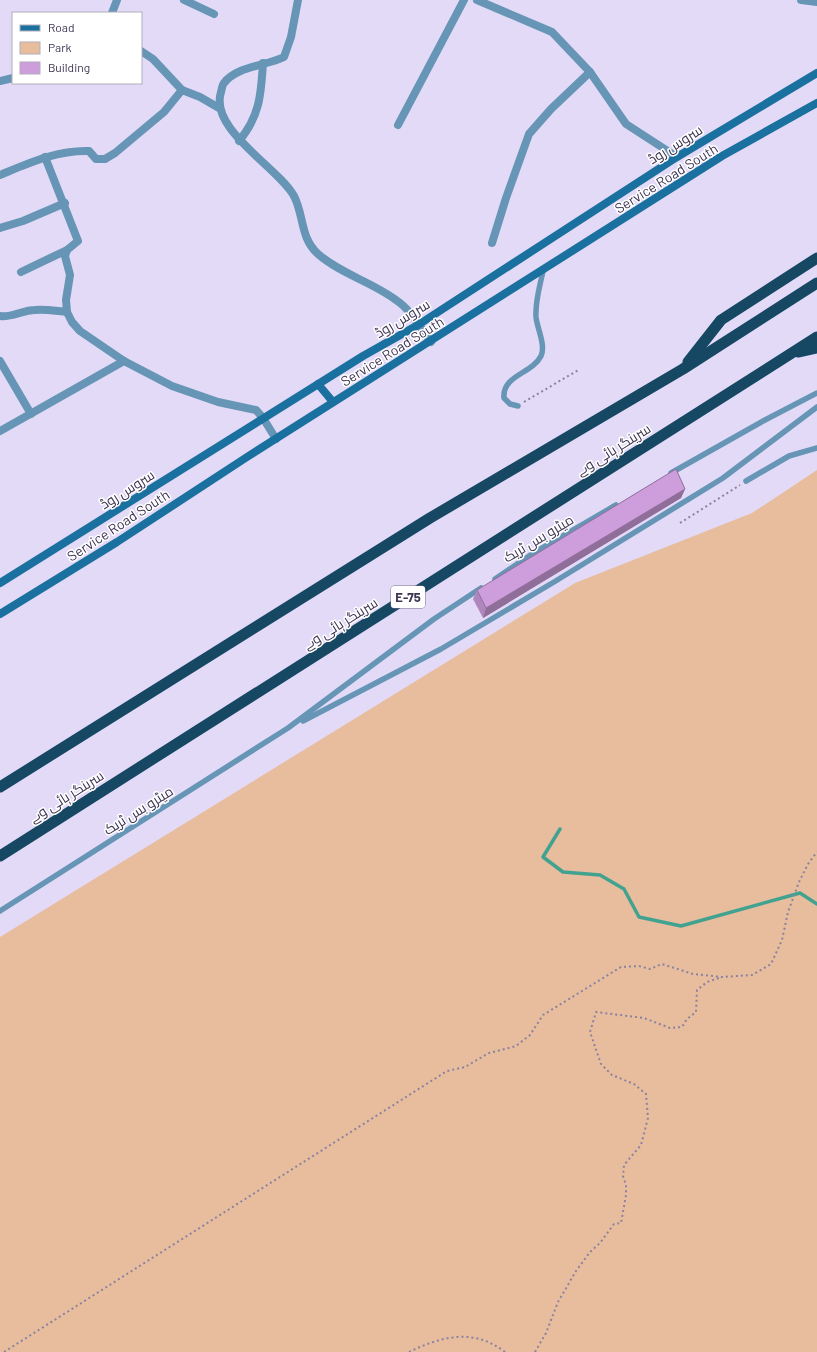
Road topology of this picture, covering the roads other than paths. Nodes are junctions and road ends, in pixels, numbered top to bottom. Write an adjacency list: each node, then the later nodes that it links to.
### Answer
1 (117, 0): 8 (street)
2 (184, 0): 9 (street)
3 (298, 0): 11 (street)
4 (464, 0): 21 (street)
5 (477, 0): 12 (street)
6 (801, 0): 7 (street)
7 (817, 2)
8 (112, 12)
9 (214, 14)
10 (142, 52): 16 (street)
11 (264, 63): 18 (street); 22 (street)
12 (590, 72): 24 (street); 28 (street)
13 (817, 73): 24 (main road, سروس روڈ)
14 (12, 78): 15 (street)
15 (0, 81)
16 (182, 90): 18 (street); 23 (street)
17 (817, 103): 20 (main road, Service Road South)
18 (219, 108): 22 (street)
19 (817, 111): 20 (main road)
20 (800, 113): 31 (main road, Service Road South)
21 (398, 125)
22 (239, 141): 36 (street)
23 (45, 157): 25 (street); 26 (street)
24 (677, 157): 36 (main road, سروس روڈ)
25 (0, 175)
26 (64, 204): 27 (street); 29 (street)
27 (0, 228)
28 (492, 243)
29 (67, 250): 32 (street); 34 (street)
30 (817, 258): 43 (highway)
31 (543, 271): 38 (main road, Service Road South); 47 (lane)
32 (21, 272)
33 (817, 283): 43 (highway)
34 (67, 312): 35 (street); 42 (street)
35 (0, 316)
36 (418, 325): 38 (street); 44 (main road, سروس روڈ)
37 (817, 337): 40 (highway, سرینگر ہائی وے / E-75)
38 (430, 342): 46 (main road, Service Road South)
39 (817, 348): 40 (highway)
40 (791, 353): 61 (highway, سرینگر ہائی وے / E-75)
41 (0, 361): 49 (street)
42 (124, 361): 49 (street); 50 (street)
43 (683, 368): 60 (highway)
44 (318, 384): 46 (main road); 50 (main road, سروس روڈ)
45 (817, 393): 54 (lane)
46 (333, 402): 52 (main road, Service Road South)
47 (518, 406)
48 (817, 407): 59 (lane, میٹرو بس ٹریک)
49 (32, 414): 51 (street)
50 (264, 418): 52 (street); 57 (main road, سروس روڈ)
51 (0, 431)
52 (276, 439): 58 (main road, Service Road South)
53 (817, 448): 55 (lane)
54 (666, 476)
55 (746, 481)
56 (619, 503): 59 (lane, میٹرو بس ٹریک)
57 (0, 583)
58 (0, 614)
59 (288, 728): 62 (lane, میٹرو بس ٹریک)
60 (0, 787)
61 (0, 856)
62 (0, 911)

